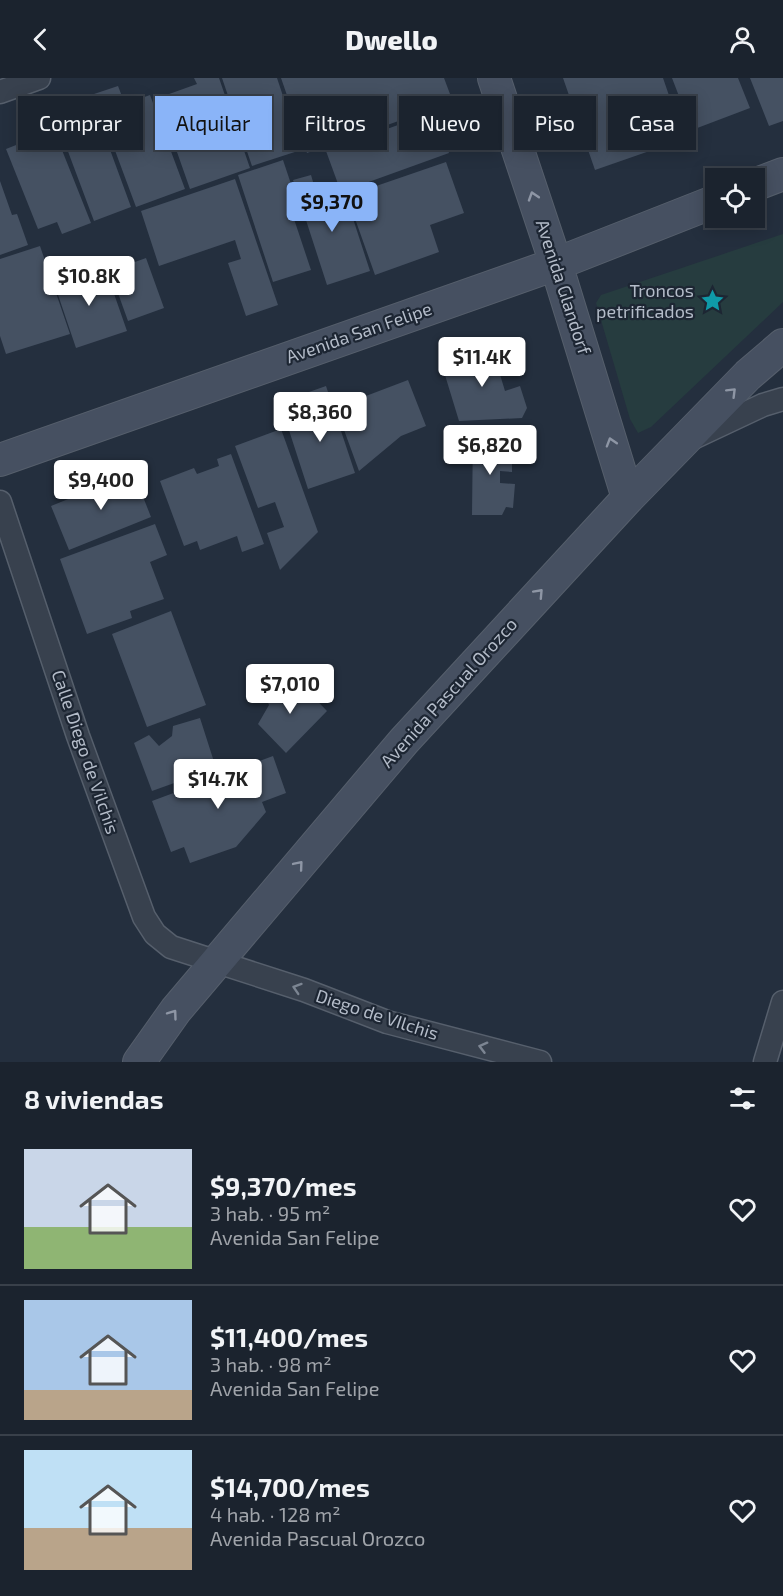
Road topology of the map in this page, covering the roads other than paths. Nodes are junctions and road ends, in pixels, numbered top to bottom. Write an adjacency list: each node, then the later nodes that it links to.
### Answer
1 (39, 78): 3 (street)
2 (494, 78): 7 (main road, Avenida Glandorf, one-way to 2)
3 (0, 92)
4 (783, 174): 5 (main road)
5 (765, 181)
6 (705, 205): 7 (main road, Avenida San Felipe)
7 (556, 264): 11 (main road, Avenida San Felipe); 12 (main road, Avenida Glandorf, one-way to 7)
8 (783, 345): 10 (main road, Avenida Pascual Orozco, one-way to 8)
9 (783, 399): 10 (street)
10 (682, 442): 12 (main road, Avenida Pascual Orozco)
11 (0, 459)
12 (628, 498): 14 (main road, Avenida Pascual Orozco, one-way to 12)
13 (0, 502): 14 (street, Calle Diego de Vilchis)
14 (216, 963): 16 (main road, Avenida Pascual Orozco, one-way to 14); 17 (street, Diego de VIlchis, one-way to 14)
15 (783, 1002): 18 (street)
16 (139, 1062)
17 (540, 1062)
18 (765, 1062)

